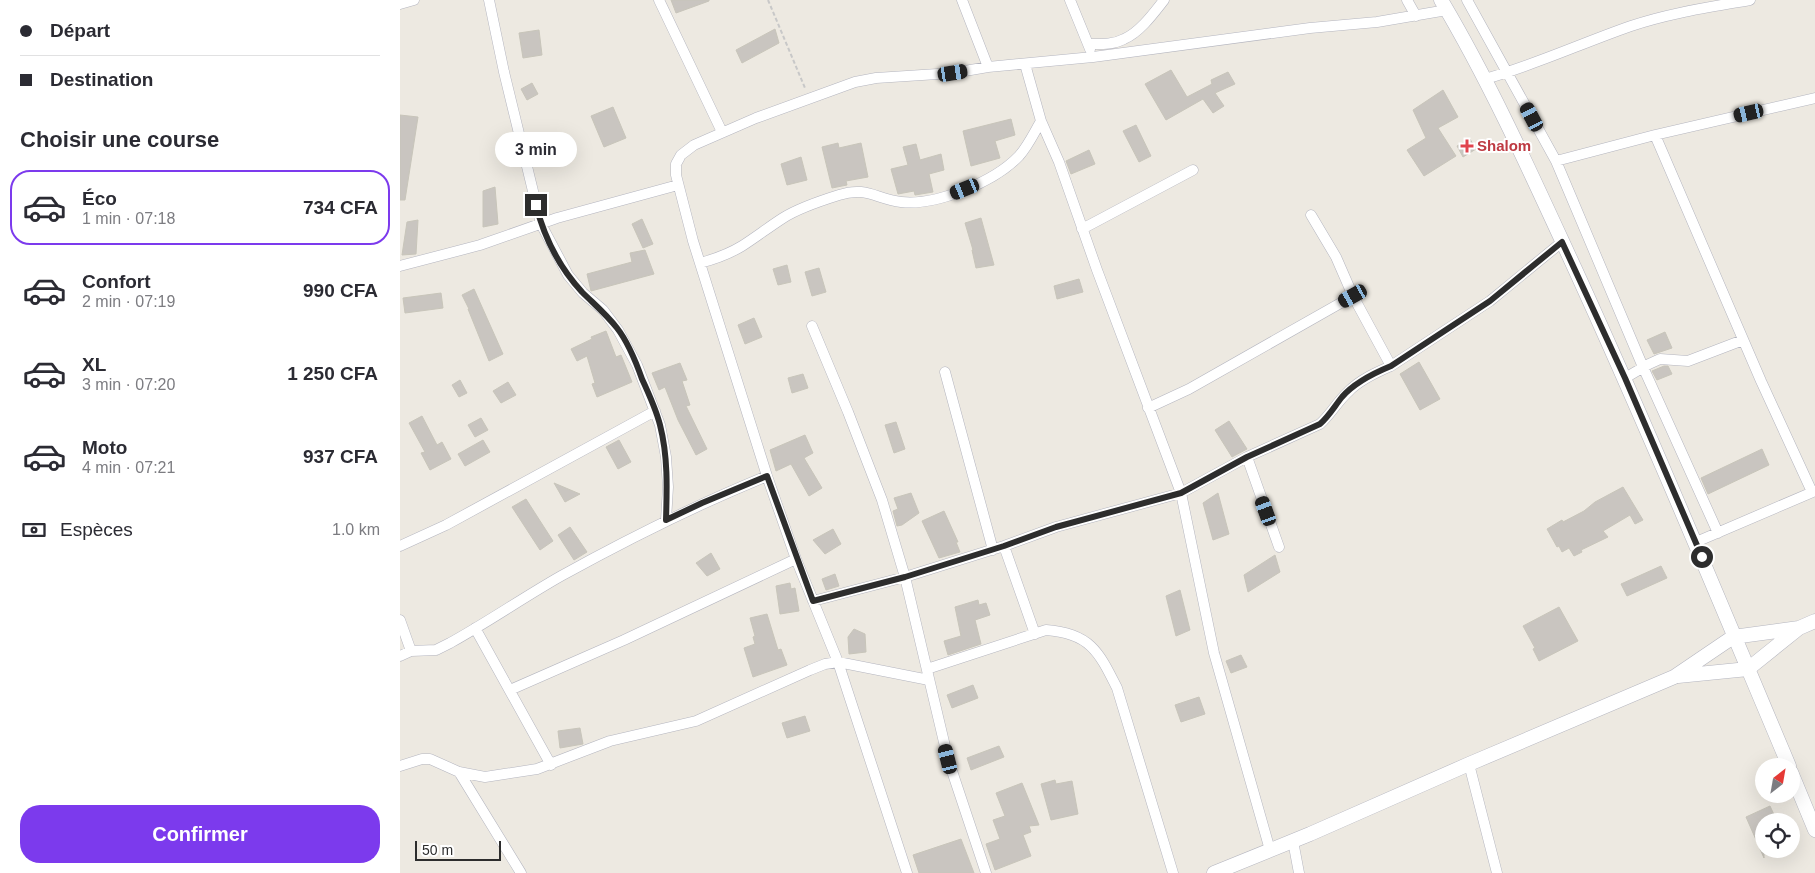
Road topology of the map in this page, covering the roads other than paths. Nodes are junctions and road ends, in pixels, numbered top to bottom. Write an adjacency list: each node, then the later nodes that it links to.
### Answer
1 (414, 0): 10 (street)
2 (489, 0): 27 (street)
3 (659, 0): 21 (street)
4 (962, 0): 16 (street)
5 (1070, 0): 13 (street)
6 (1164, 0): 13 (street)
7 (1407, 0): 12 (street)
8 (1467, 0): 17 (street)
9 (1750, 0): 17 (street)
10 (400, 4)
11 (1444, 5): 12 (street); 18 (main road)
12 (1416, 16): 14 (street)
13 (1088, 44): 14 (street)
14 (1093, 57): 15 (street)
15 (1025, 64): 16 (street); 20 (street)
16 (988, 67): 21 (street)
17 (1508, 73): 18 (street); 23 (street)
18 (1485, 79): 29 (main road)
19 (1815, 98): 22 (street)
20 (1041, 121): 28 (street); 30 (street)
21 (722, 132): 25 (street)
22 (1654, 135): 23 (street); 34 (street)
23 (1556, 161): 36 (street)
24 (1193, 170): 28 (street)
25 (678, 185): 27 (street); 30 (street)
26 (1311, 215): 32 (street)
27 (541, 224): 31 (street); 40 (street)
28 (1082, 229): 39 (street)
29 (1562, 242): 35 (street); 38 (main road)
30 (700, 263): 42 (street)
31 (400, 266)
32 (1353, 296): 35 (street); 39 (street)
33 (812, 326): 53 (street)
34 (1743, 340): 36 (street); 43 (street)
35 (1391, 366): 41 (street)
36 (1643, 367): 38 (street); 46 (street)
37 (945, 372): 51 (street)
38 (1625, 378): 47 (main road)
39 (1148, 408): 44 (street)
40 (655, 411): 45 (street); 48 (street)
41 (1247, 457): 44 (street); 50 (street)
42 (767, 476): 45 (street); 52 (street)
43 (1814, 491): 46 (street)
44 (1181, 493): 49 (street); 77 (street)
45 (666, 520): 57 (street)
46 (1718, 533): 47 (street)
47 (1696, 542): 60 (main road)
48 (400, 546)
49 (1004, 546): 51 (street); 59 (street)
50 (1279, 547)
51 (993, 550): 53 (street)
52 (796, 558): 54 (street); 68 (street)
53 (905, 577): 54 (street); 64 (street)
54 (813, 601): 63 (street)
55 (400, 620): 61 (street)
56 (1815, 621): 58 (main road)
57 (475, 628): 61 (street); 68 (street)
58 (1799, 628): 60 (main road); 65 (main road)
59 (1035, 634): 64 (street); 81 (street)
60 (1734, 637): 65 (main road); 66 (main road)
61 (411, 651): 62 (street)
62 (400, 656)
63 (838, 662): 67 (street); 71 (street); 79 (street)
64 (927, 669): 67 (street)
65 (1748, 669): 66 (main road); 69 (main road)
66 (1674, 676): 70 (main road)
67 (929, 680): 80 (street)
68 (510, 690): 71 (street)
69 (1786, 758)
70 (1469, 764): 76 (main road); 84 (street)
71 (551, 765): 73 (street)
72 (400, 766): 73 (street)
73 (459, 772): 78 (street)
74 (1800, 794): 75 (main road)
75 (1815, 830)
76 (1293, 841): 77 (main road); 83 (street)
77 (1270, 850): 82 (main road)
78 (522, 873)
79 (907, 873)
80 (986, 873)
81 (1173, 873)
82 (1214, 873)
83 (1299, 873)
84 (1497, 873)

